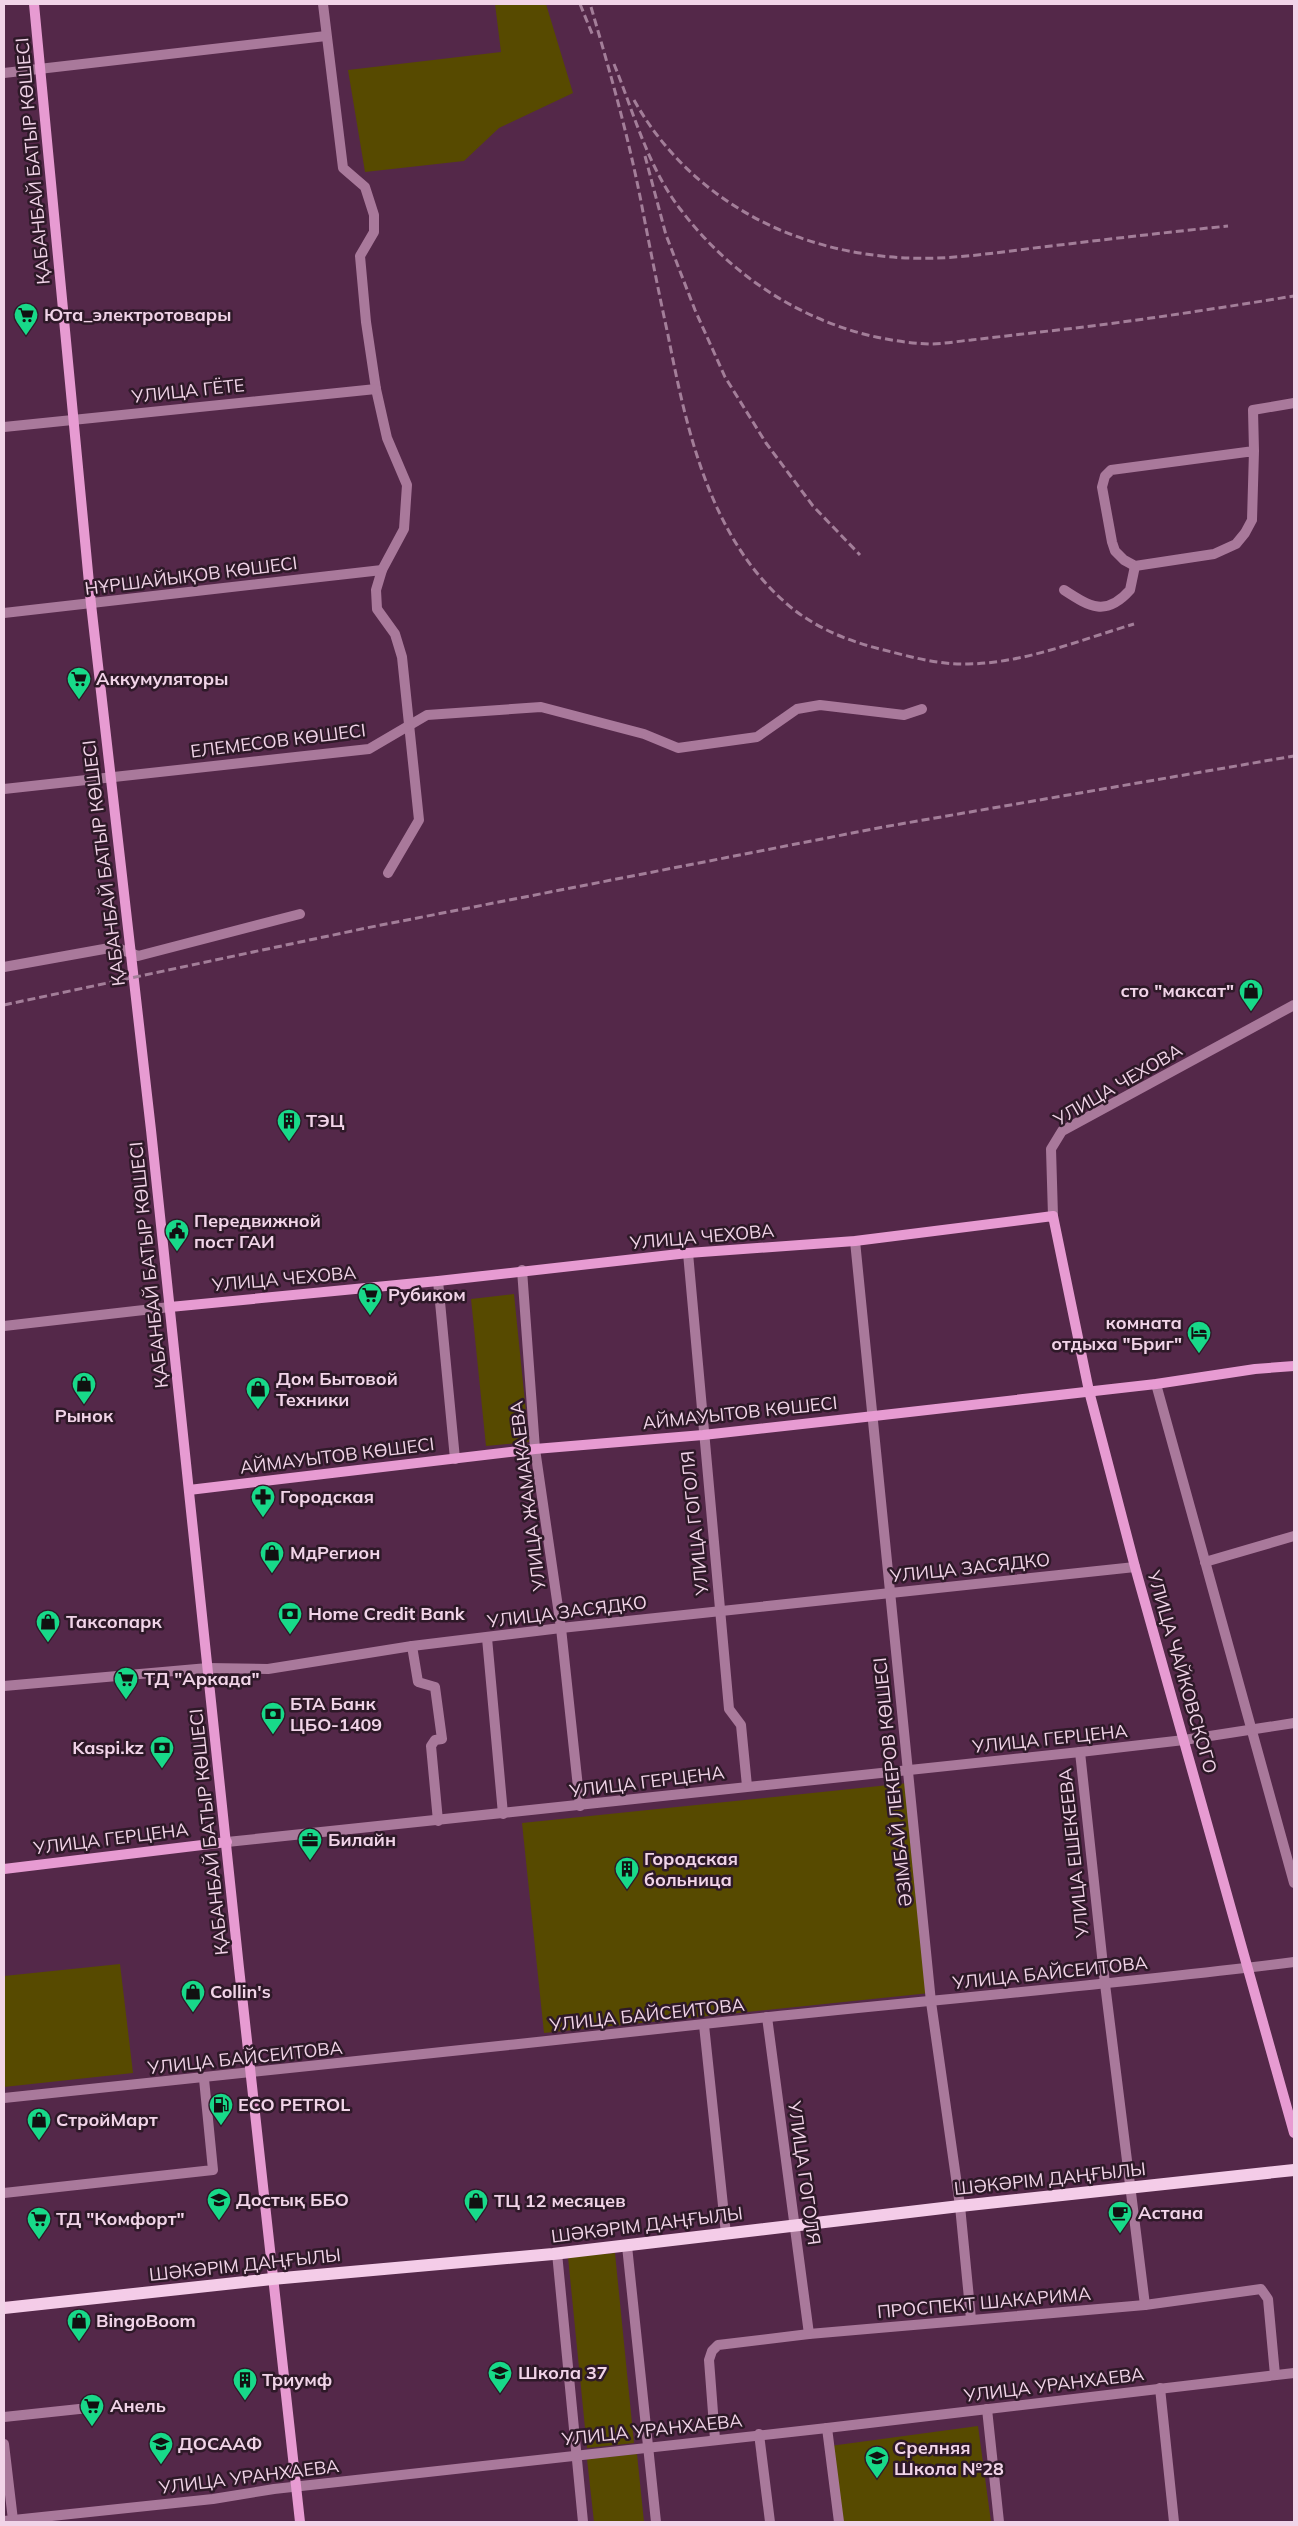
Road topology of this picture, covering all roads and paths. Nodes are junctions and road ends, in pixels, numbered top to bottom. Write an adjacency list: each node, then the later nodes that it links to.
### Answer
1 (34, 4): 4 (street, ҚАБАНБАЙ БАТЫР КӨШЕСІ)
2 (324, 4): 3 (street)
3 (326, 36): 4 (street); 6 (street)
4 (41, 69): 5 (street); 8 (street, ҚАБАНБАЙ БАТЫР КӨШЕСІ)
5 (4, 74)
6 (376, 389): 8 (street, УЛИЦА ГЁТЕ); 12 (street)
7 (1294, 404): 10 (street)
8 (75, 418): 9 (street, УЛИЦА ГЁТЕ); 14 (street, ҚАБАНБАЙ БАТЫР КӨШЕСІ)
9 (4, 427)
10 (1254, 451): 11 (street); 11 (street)
11 (1135, 566): 13 (street)
12 (382, 570): 14 (street, НҰРШАЙЫҚОВ КӨШЕСІ); 17 (street)
13 (1064, 590)
14 (91, 604): 15 (street, НҰРШАЙЫҚОВ КӨШЕСІ); 18 (street, ҚАБАНБАЙ БАТЫР КӨШЕСІ)
15 (4, 612)
16 (922, 709): 17 (street, ЕЛЕМЕСОВ КӨШЕСІ)
17 (409, 725): 18 (street, ЕЛЕМЕСОВ КӨШЕСІ); 20 (street)
18 (111, 778): 19 (street, ЕЛЕМЕСОВ КӨШЕСІ); 22 (street, ҚАБАНБАЙ БАТЫР КӨШЕСІ)
19 (4, 789)
20 (388, 873)
21 (300, 914): 22 (street)
22 (131, 954): 23 (street); 30 (street, ҚАБАНБАЙ БАТЫР КӨШЕСІ)
23 (4, 967)
24 (1294, 1006): 25 (street, УЛИЦА ЧЕХОВА)
25 (1053, 1216): 26 (street, УЛИЦА ЧЕХОВА); 34 (street, УЛИЦА ЧАЙКОВСКОГО)
26 (855, 1241): 27 (street, УЛИЦА ЧЕХОВА); 35 (street, ӘЗІМБАЙ ЛЕКЕРОВ КӨШЕСІ)
27 (688, 1253): 28 (street, УЛИЦА ЧЕХОВА); 36 (street, УЛИЦА ГОГОЛЯ)
28 (522, 1270): 29 (street, УЛИЦА ЧЕХОВА); 37 (street, УЛИЦА ЖАМАКАЕВА)
29 (438, 1281): 30 (street, УЛИЦА ЧЕХОВА); 38 (street)
30 (170, 1307): 31 (street, УЛИЦА ЧЕХОВА); 39 (street, ҚАБАНБАЙ БАТЫР КӨШЕСІ)
31 (4, 1326)
32 (1294, 1366): 33 (street, АЙМАУЫТОВ КӨШЕСІ)
33 (1156, 1384): 34 (street, АЙМАУЫТОВ КӨШЕСІ); 41 (street)
34 (1089, 1391): 35 (street, АЙМАУЫТОВ КӨШЕСІ); 42 (street, УЛИЦА ЧАЙКОВСКОГО)
35 (874, 1416): 36 (street, АЙМАУЫТОВ КӨШЕСІ); 43 (street, ӘЗІМБАЙ ЛЕКЕРОВ КӨШЕСІ)
36 (703, 1435): 37 (street, АЙМАУЫТОВ КӨШЕСІ); 44 (street, УЛИЦА ГОГОЛЯ)
37 (535, 1449): 38 (street, АЙМАУЫТОВ КӨШЕСІ); 45 (street, УЛИЦА ЖАМАКАЕВА)
38 (455, 1459): 39 (street, АЙМАУЫТОВ КӨШЕСІ)
39 (190, 1490): 48 (street, ҚАБАНБАЙ БАТЫР КӨШЕСІ)
40 (1294, 1536): 41 (street)
41 (1205, 1562): 51 (street)
42 (1135, 1567): 43 (street, УЛИЦА ЗАСЯДКО); 52 (street, УЛИЦА ЧАЙКОВСКОГО)
43 (890, 1592): 44 (street, УЛИЦА ЗАСЯДКО); 54 (street, ӘЗІМБАЙ ЛЕКЕРОВ КӨШЕСІ)
44 (720, 1610): 45 (street, УЛИЦА ЗАСЯДКО); 55 (street, УЛИЦА ГОГОЛЯ)
45 (561, 1628): 46 (street, УЛИЦА ЗАСЯДКО); 56 (street, УЛИЦА ЖАМАКАЕВА)
46 (487, 1638): 47 (street, УЛИЦА ЗАСЯДКО); 57 (street)
47 (412, 1646): 48 (street, УЛИЦА ЗАСЯДКО); 58 (street)
48 (208, 1668): 49 (street, УЛИЦА ЗАСЯДКО); 59 (street, ҚАБАНБАЙ БАТЫР КӨШЕСІ)
49 (4, 1686)
50 (1294, 1722): 51 (street, УЛИЦА ГЕРЦЕНА)
51 (1251, 1729): 52 (street, УЛИЦА ГЕРЦЕНА); 61 (street)
52 (1184, 1740): 53 (street, УЛИЦА ГЕРЦЕНА); 63 (street, УЛИЦА ЧАЙКОВСКОГО)
53 (1080, 1752): 54 (street, УЛИЦА ГЕРЦЕНА); 64 (street, УЛИЦА ЕШЕКЕЕВА)
54 (907, 1771): 55 (street, УЛИЦА ГЕРЦЕНА); 65 (street, ӘЗІМБАЙ ЛЕКЕРОВ КӨШЕСІ)
55 (747, 1786): 56 (street, УЛИЦА ГЕРЦЕНА)
56 (580, 1806): 57 (street, УЛИЦА ГЕРЦЕНА)
57 (503, 1814): 58 (street, УЛИЦА ГЕРЦЕНА)
58 (438, 1821): 59 (street, УЛИЦА ГЕРЦЕНА)
59 (227, 1842): 60 (street, УЛИЦА ГЕРЦЕНА); 68 (street, ҚАБАНБАЙ БАТЫР КӨШЕСІ)
60 (4, 1868)
61 (1294, 1884)
62 (1294, 1962): 63 (street, УЛИЦА БАЙСЕИТОВА)
63 (1248, 1968): 64 (street, УЛИЦА БАЙСЕИТОВА); 71 (street, УЛИЦА ЧАЙКОВСКОГО)
64 (1105, 1984): 65 (street, УЛИЦА БАЙСЕИТОВА); 73 (street, УЛИЦА ЕШЕКЕЕВА)
65 (931, 2002): 66 (street, УЛИЦА БАЙСЕИТОВА); 75 (street, ӘЗІМБАЙ ЛЕКЕРОВ КӨШЕСІ)
66 (767, 2017): 67 (street, УЛИЦА БАЙСЕИТОВА); 76 (street, УЛИЦА ГОГОЛЯ)
67 (704, 2025): 68 (street, УЛИЦА БАЙСЕИТОВА); 77 (street)
68 (252, 2074): 69 (street, УЛИЦА БАЙСЕИТОВА); 80 (street, ҚАБАНБАЙ БАТЫР КӨШЕСІ)
69 (204, 2079): 70 (street, УЛИЦА БАЙСЕИТОВА); 74 (street)
70 (4, 2098)
71 (1294, 2133)
72 (1294, 2170): 73 (main road, ШӘКӘРІМ ДАҢҒЫЛЫ)
73 (1131, 2188): 75 (main road, ШӘКӘРІМ ДАҢҒЫЛЫ); 81 (street, УЛИЦА ЕШЕКЕЕВА)
74 (4, 2193)
75 (960, 2206): 76 (main road, ШӘКӘРІМ ДАҢҒЫЛЫ); 83 (street, ӘЗІМБАЙ ЛЕКЕРОВ КӨШЕСІ)
76 (794, 2225): 77 (main road, ШӘКӘРІМ ДАҢҒЫЛЫ); 84 (street, УЛИЦА ГОГОЛЯ)
77 (726, 2234): 78 (main road, ШӘКӘРІМ ДАҢҒЫЛЫ)
78 (627, 2246): 79 (main road, ШӘКӘРІМ ДАҢҒЫЛЫ); 95 (street)
79 (557, 2253): 80 (main road, ШӘКӘРІМ ДАҢҒЫЛЫ); 96 (street)
80 (272, 2279): 82 (main road, ШӘКӘРІМ ДАҢҒЫЛЫ); 97 (street, ҚАБАНБАЙ БАТЫР КӨШЕСІ)
81 (1145, 2305): 83 (street, ПРОСПЕКТ ШАКАРИМА); 86 (street, ПРОСПЕКТ ШАКАРИМА)
82 (4, 2308)
83 (971, 2319): 84 (street, ПРОСПЕКТ ШАКАРИМА)
84 (809, 2334): 93 (street, ПРОСПЕКТ ШАКАРИМА)
85 (1294, 2374): 86 (street, УЛИЦА УРАНХАЕВА)
86 (1275, 2375): 87 (street, УЛИЦА УРАНХАЕВА)
87 (1160, 2388): 89 (street, УЛИЦА УРАНХАЕВА); 105 (street)
88 (98, 2407): 90 (street)
89 (986, 2409): 91 (street, УЛИЦА УРАНХАЕВА); 104 (street)
90 (4, 2418)
91 (827, 2428): 92 (street, УЛИЦА УРАНХАЕВА); 103 (street)
92 (759, 2434): 93 (street, УЛИЦА УРАНХАЕВА); 102 (street)
93 (715, 2439): 95 (street, УЛИЦА УРАНХАЕВА)
94 (4, 2444): 98 (street, УЛИЦА УРАНХАЕВА)
95 (648, 2447): 96 (street, УЛИЦА УРАНХАЕВА); 101 (street)
96 (577, 2455): 97 (street, УЛИЦА УРАНХАЕВА); 100 (street)
97 (296, 2487): 98 (street, УЛИЦА УРАНХАЕВА); 99 (street, ҚАБАНБАЙ БАТЫР КӨШЕСІ)
98 (8, 2520)
99 (300, 2522)
100 (583, 2522)
101 (656, 2522)
102 (770, 2522)
103 (839, 2522)
104 (999, 2522)
105 (1174, 2522)

